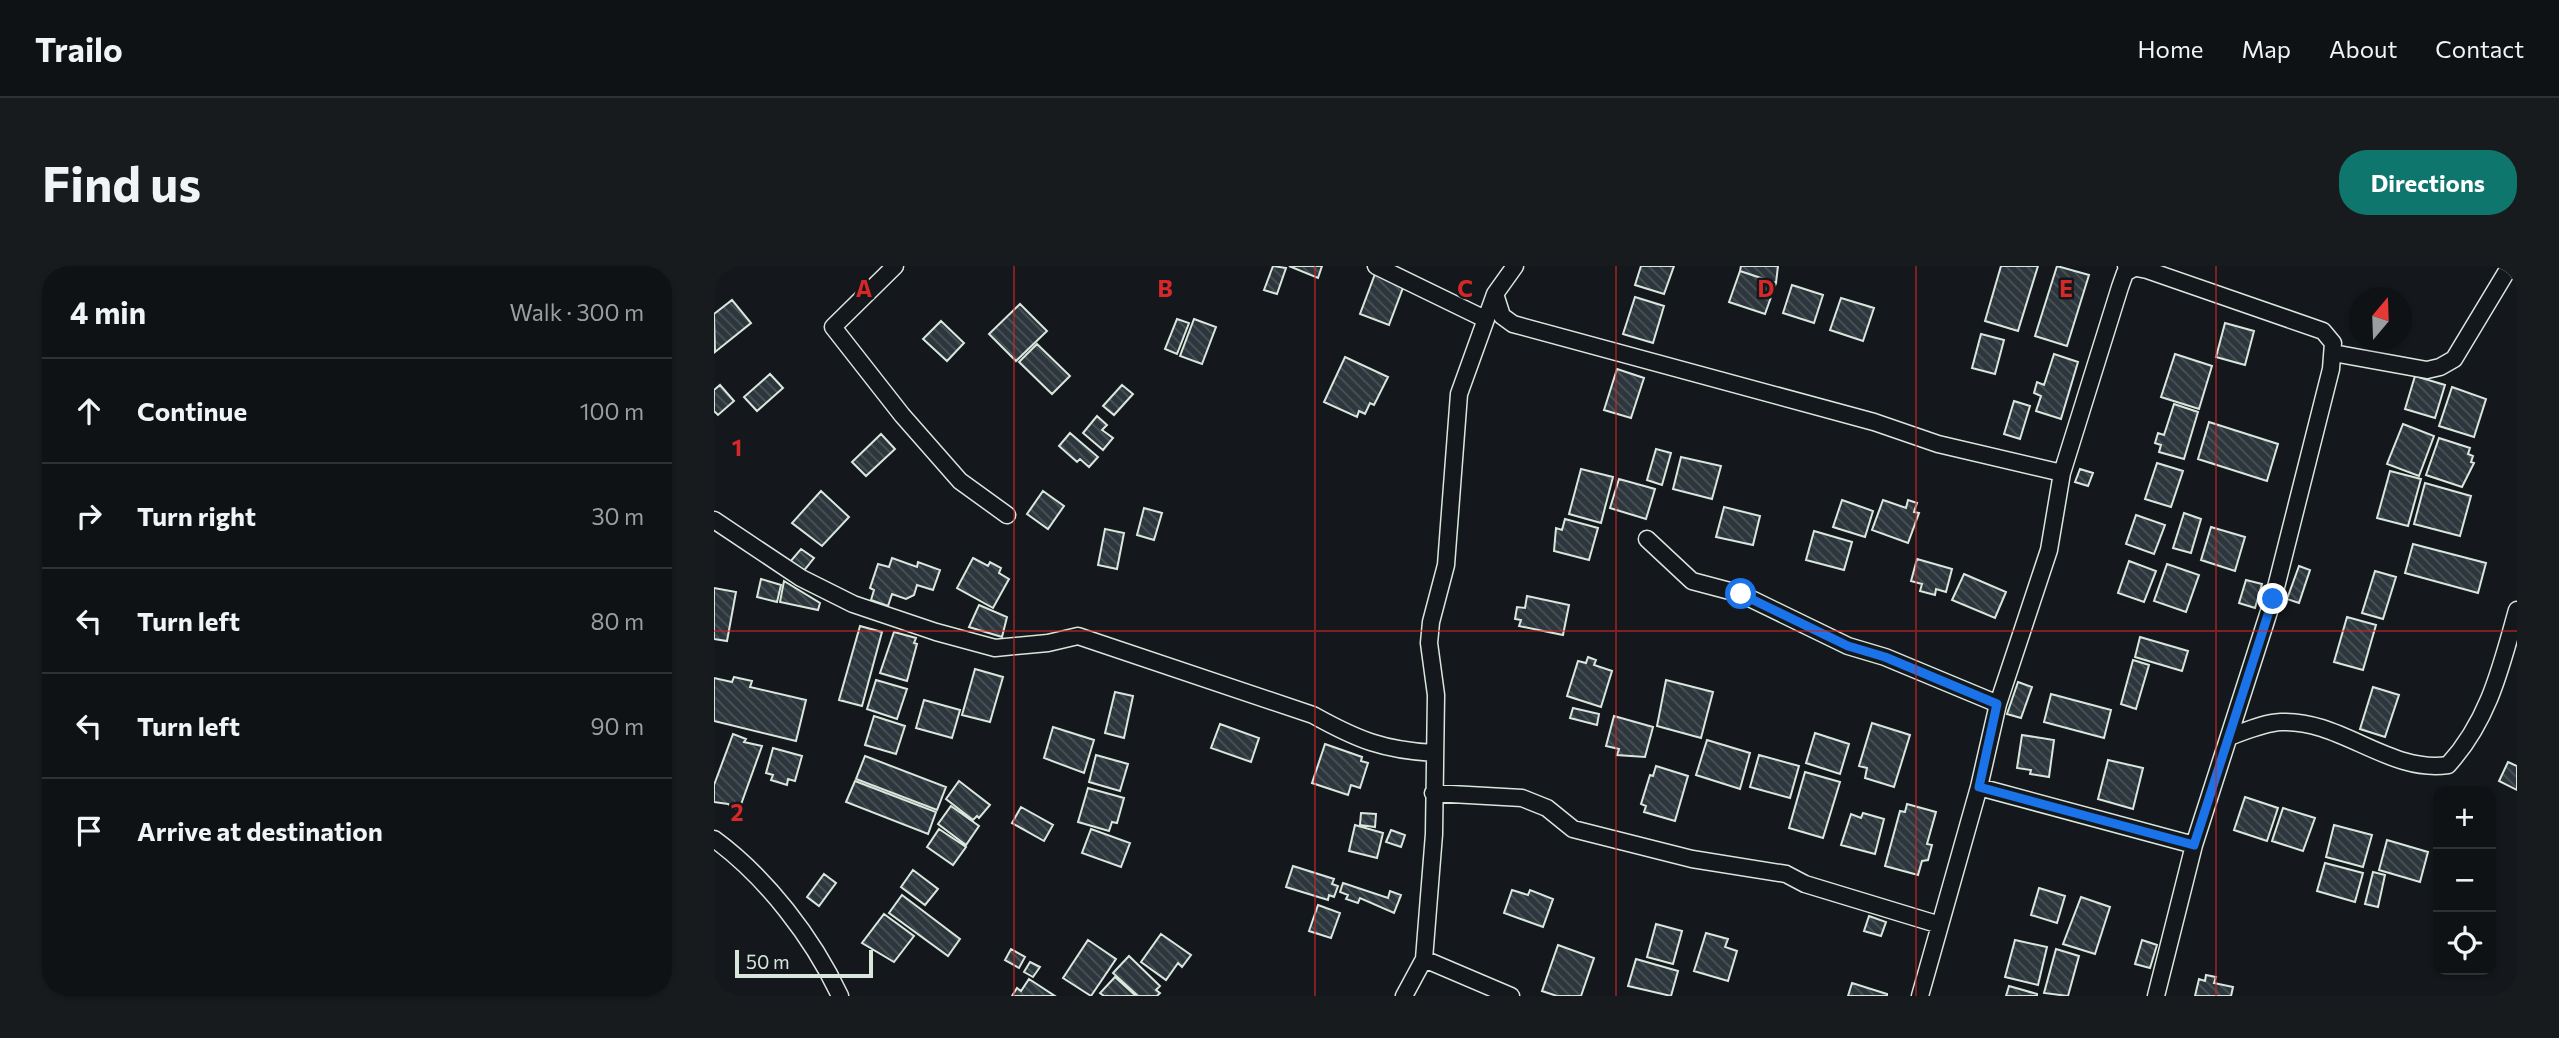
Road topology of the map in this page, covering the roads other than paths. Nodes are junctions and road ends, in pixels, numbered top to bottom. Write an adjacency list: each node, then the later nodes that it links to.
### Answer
1 (895, 266): 11 (street)
2 (1376, 266): 8 (street)
3 (1515, 266): 7 (street)
4 (2510, 266): 9 (street)
5 (2130, 267): 6 (street); 10 (street)
6 (2175, 272): 9 (street)
7 (1495, 294): 8 (street); 10 (street)
8 (1485, 319): 17 (street)
9 (2333, 354): 16 (street)
10 (2062, 473): 15 (street)
11 (1007, 515)
12 (714, 520): 17 (street)
13 (1647, 539): 15 (street)
14 (2517, 610): 16 (street)
15 (1997, 704): 18 (street)
16 (2228, 737): 21 (street)
17 (1434, 753): 19 (street)
18 (1979, 787): 21 (street); 22 (street)
19 (1433, 793): 22 (street); 23 (street)
20 (714, 839): 24 (street)
21 (2194, 845): 28 (street)
22 (1940, 925): 27 (street)
23 (1424, 959): 25 (street); 26 (street)
24 (840, 996)
25 (1404, 996)
26 (1511, 996)
27 (1920, 996)
28 (2155, 996)

